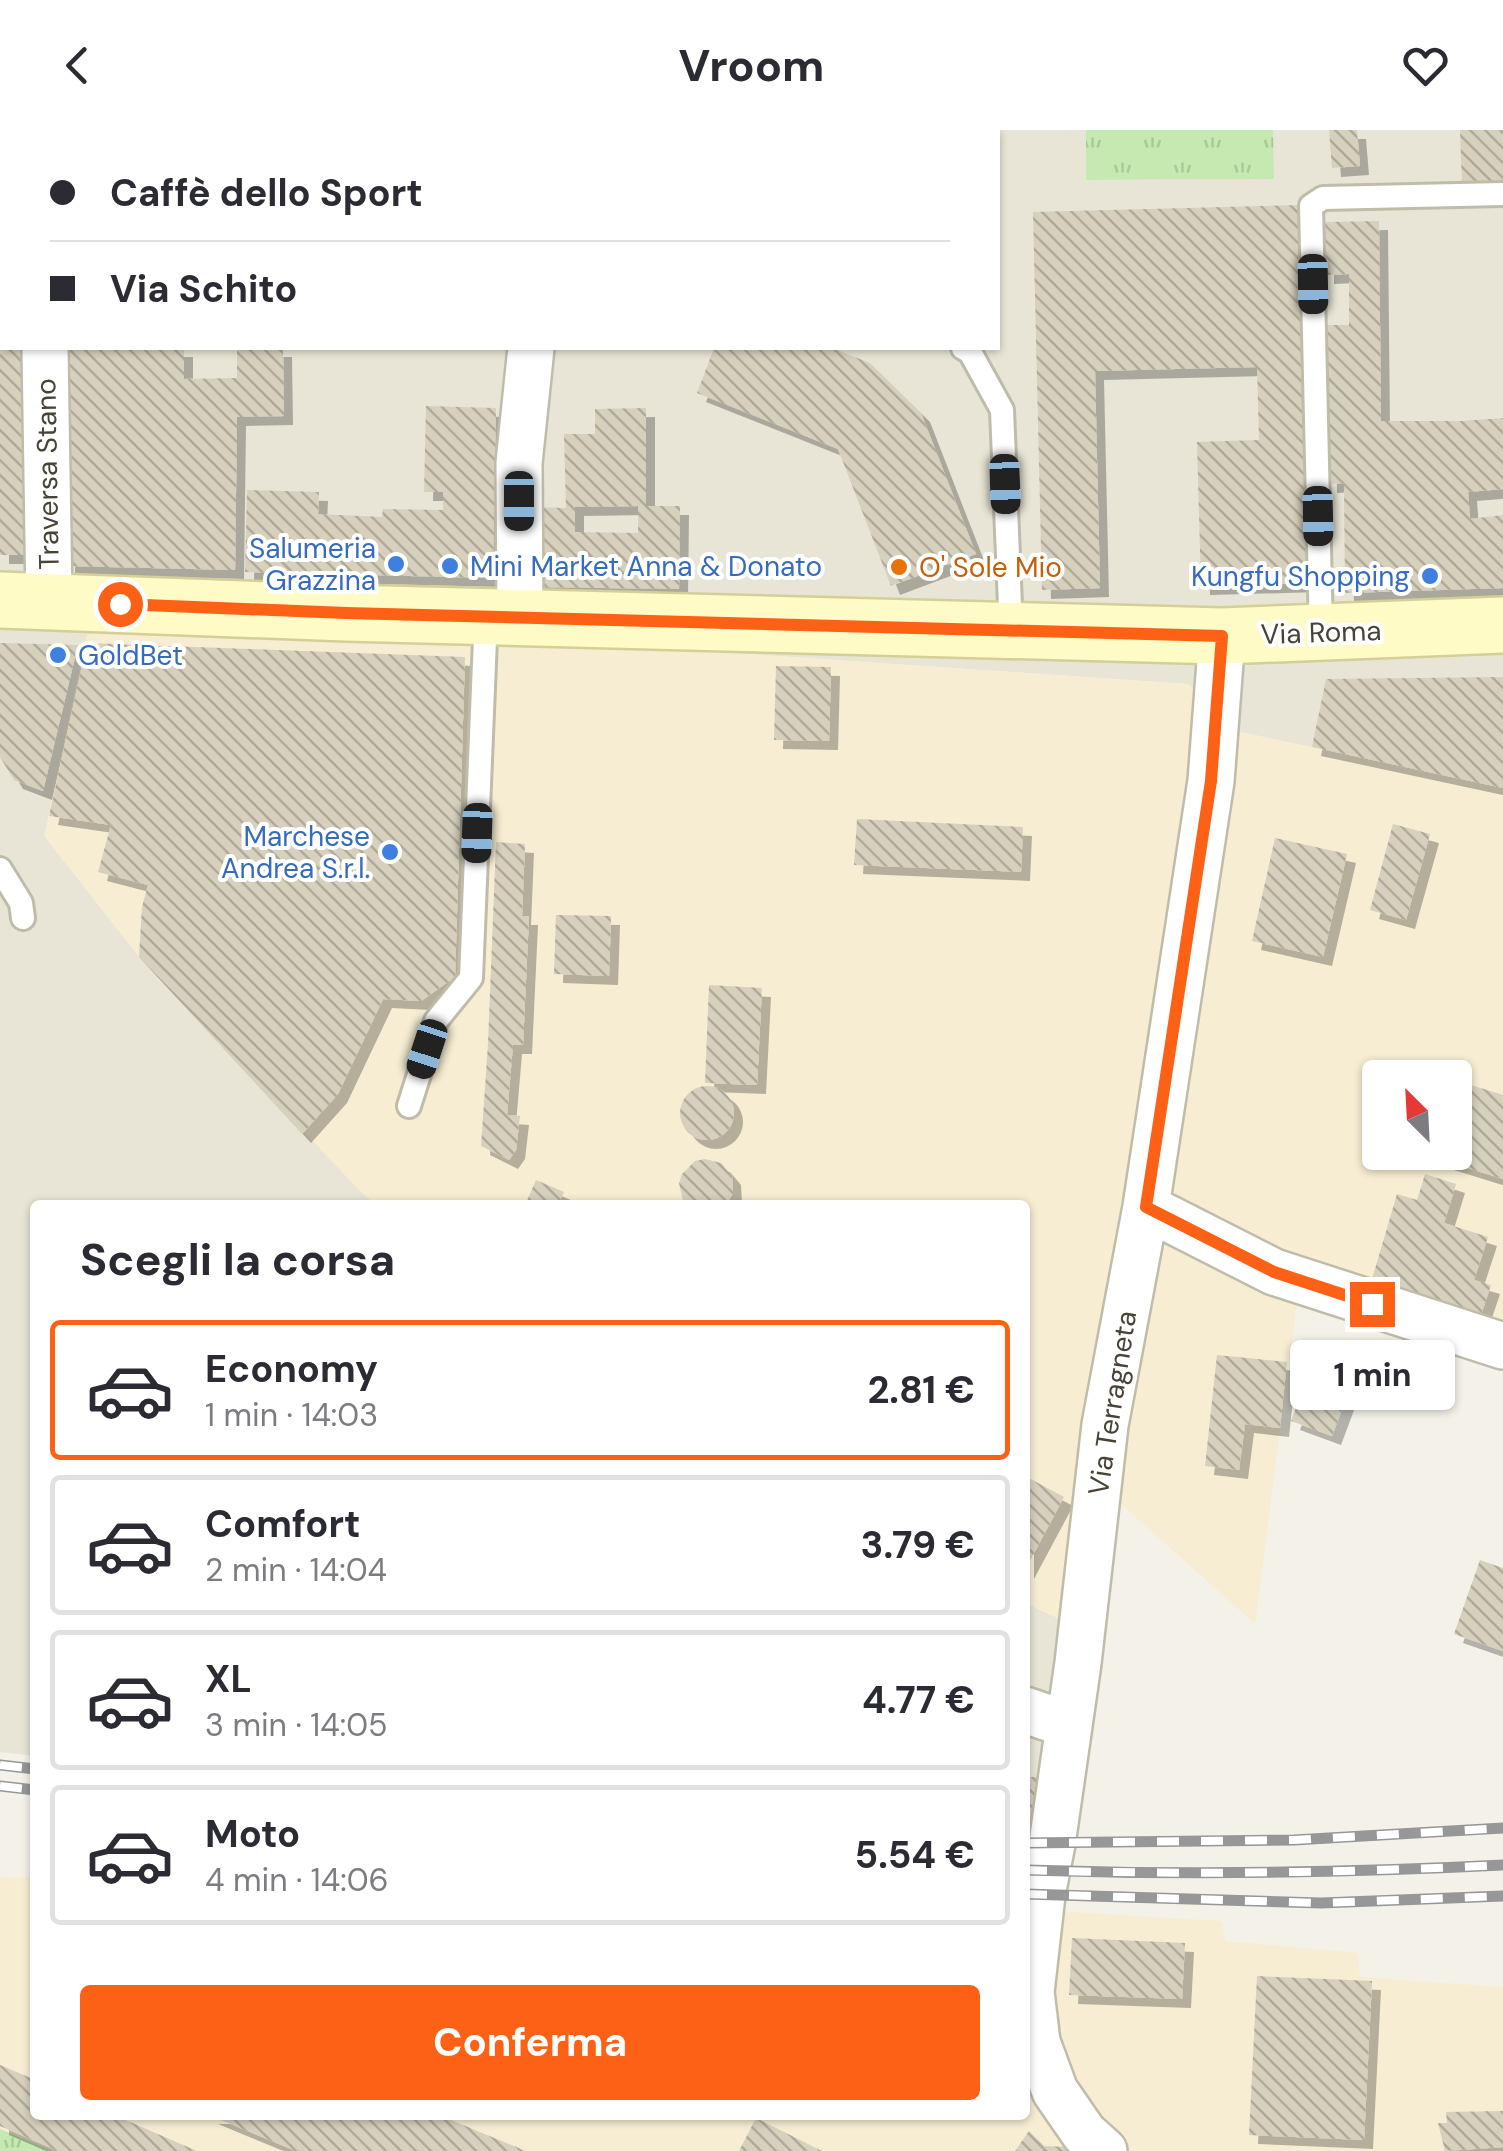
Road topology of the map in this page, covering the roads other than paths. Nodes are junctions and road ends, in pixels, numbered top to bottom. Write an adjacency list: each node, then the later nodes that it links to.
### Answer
1 (1503, 194): 9 (lane)
2 (45, 350): 5 (street, Traversa Stano)
3 (531, 350): 6 (street)
4 (967, 350): 8 (lane)
5 (24, 600): 6 (street, Via Roma)
6 (503, 616): 8 (street, Via Roma); 13 (lane)
7 (1503, 625): 9 (street, Via Roma)
8 (1011, 630): 10 (street, Via Roma)
9 (1321, 632): 10 (street, Via Roma)
10 (1222, 636): 14 (street, Via Terragneta)
11 (0, 869): 12 (lane)
12 (23, 918)
13 (409, 1106)
14 (1146, 1207): 15 (street); 17 (street, Via Terragneta)
15 (1503, 1346)
16 (1030, 1712): 17 (street)
17 (1070, 1725): 18 (street, Via Terragneta)
18 (1104, 2151)

